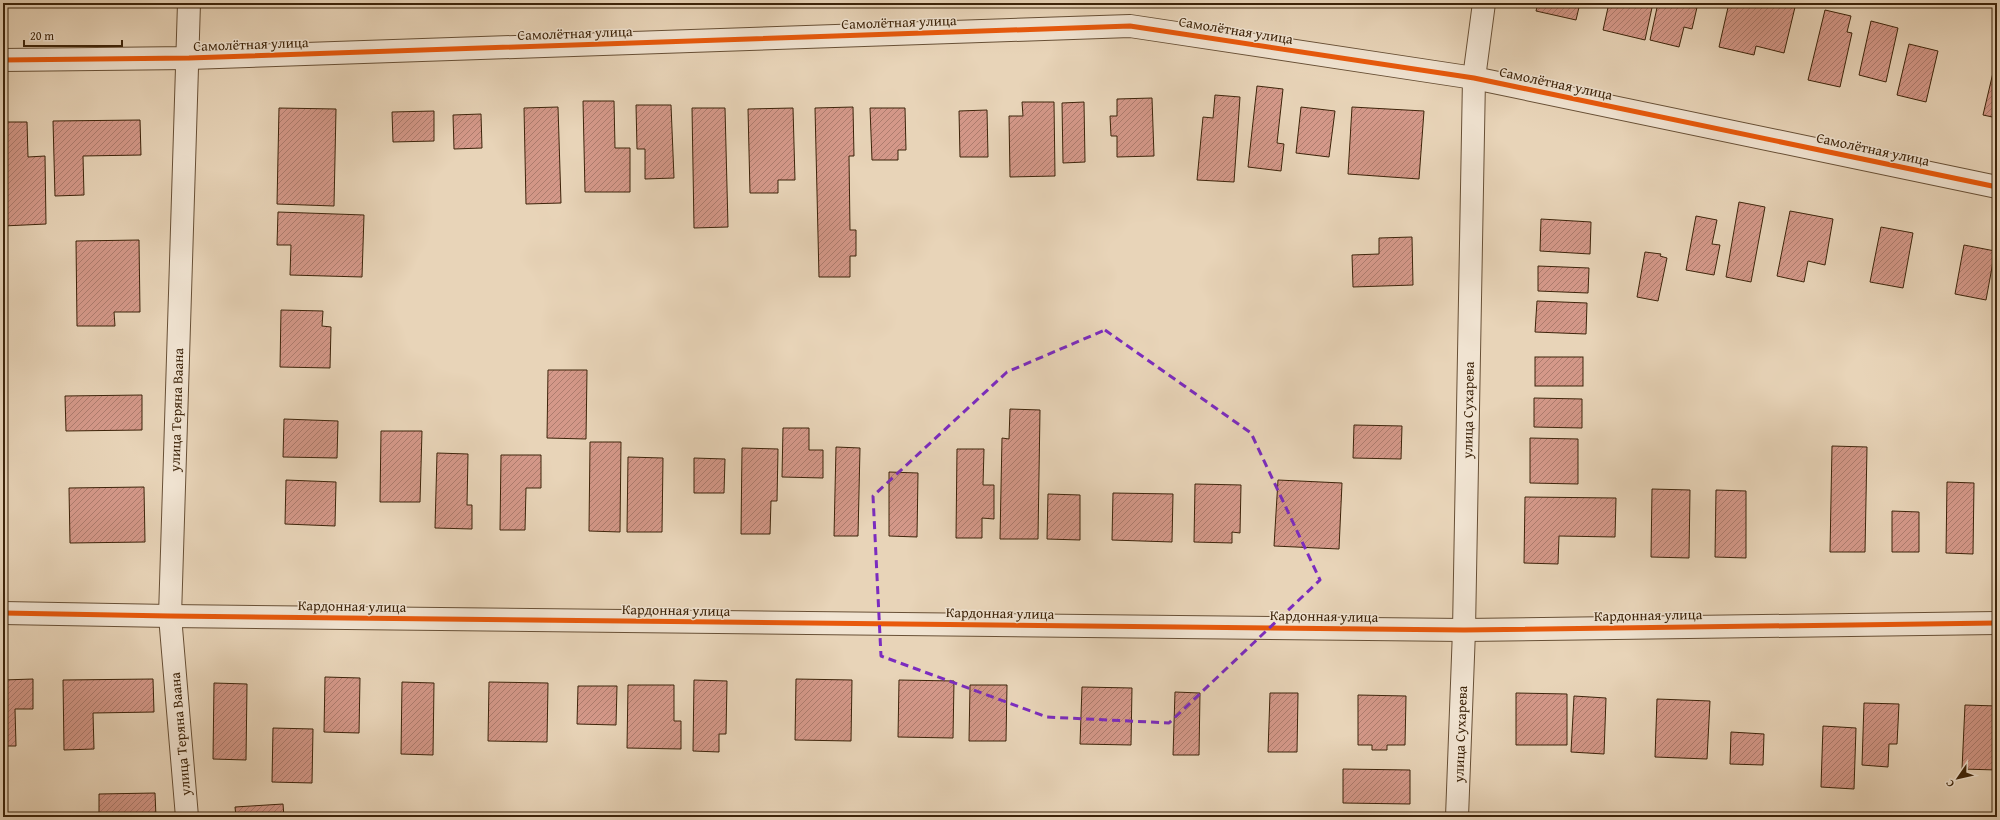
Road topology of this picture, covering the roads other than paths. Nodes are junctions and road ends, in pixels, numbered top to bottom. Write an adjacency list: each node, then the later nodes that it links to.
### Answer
1 (189, 3): 3 (street, улица Теряна Ваана)
2 (1484, 3): 5 (street, улица Сухарева)
3 (189, 58): 4 (street, Самолётная улица); 5 (street, Самолётная улица); 8 (street, улица Теряна Ваана)
4 (3, 60)
5 (1474, 78): 6 (street, Самолётная улица); 10 (street, улица Сухарева)
6 (1997, 187)
7 (3, 613): 8 (street, Кардонная улица)
8 (170, 616): 10 (street, Кардонная улица); 11 (street, улица Теряна Ваана)
9 (1997, 623): 10 (street, Кардонная улица)
10 (1464, 630): 12 (street, улица Сухарева)
11 (187, 817)
12 (1456, 817)

